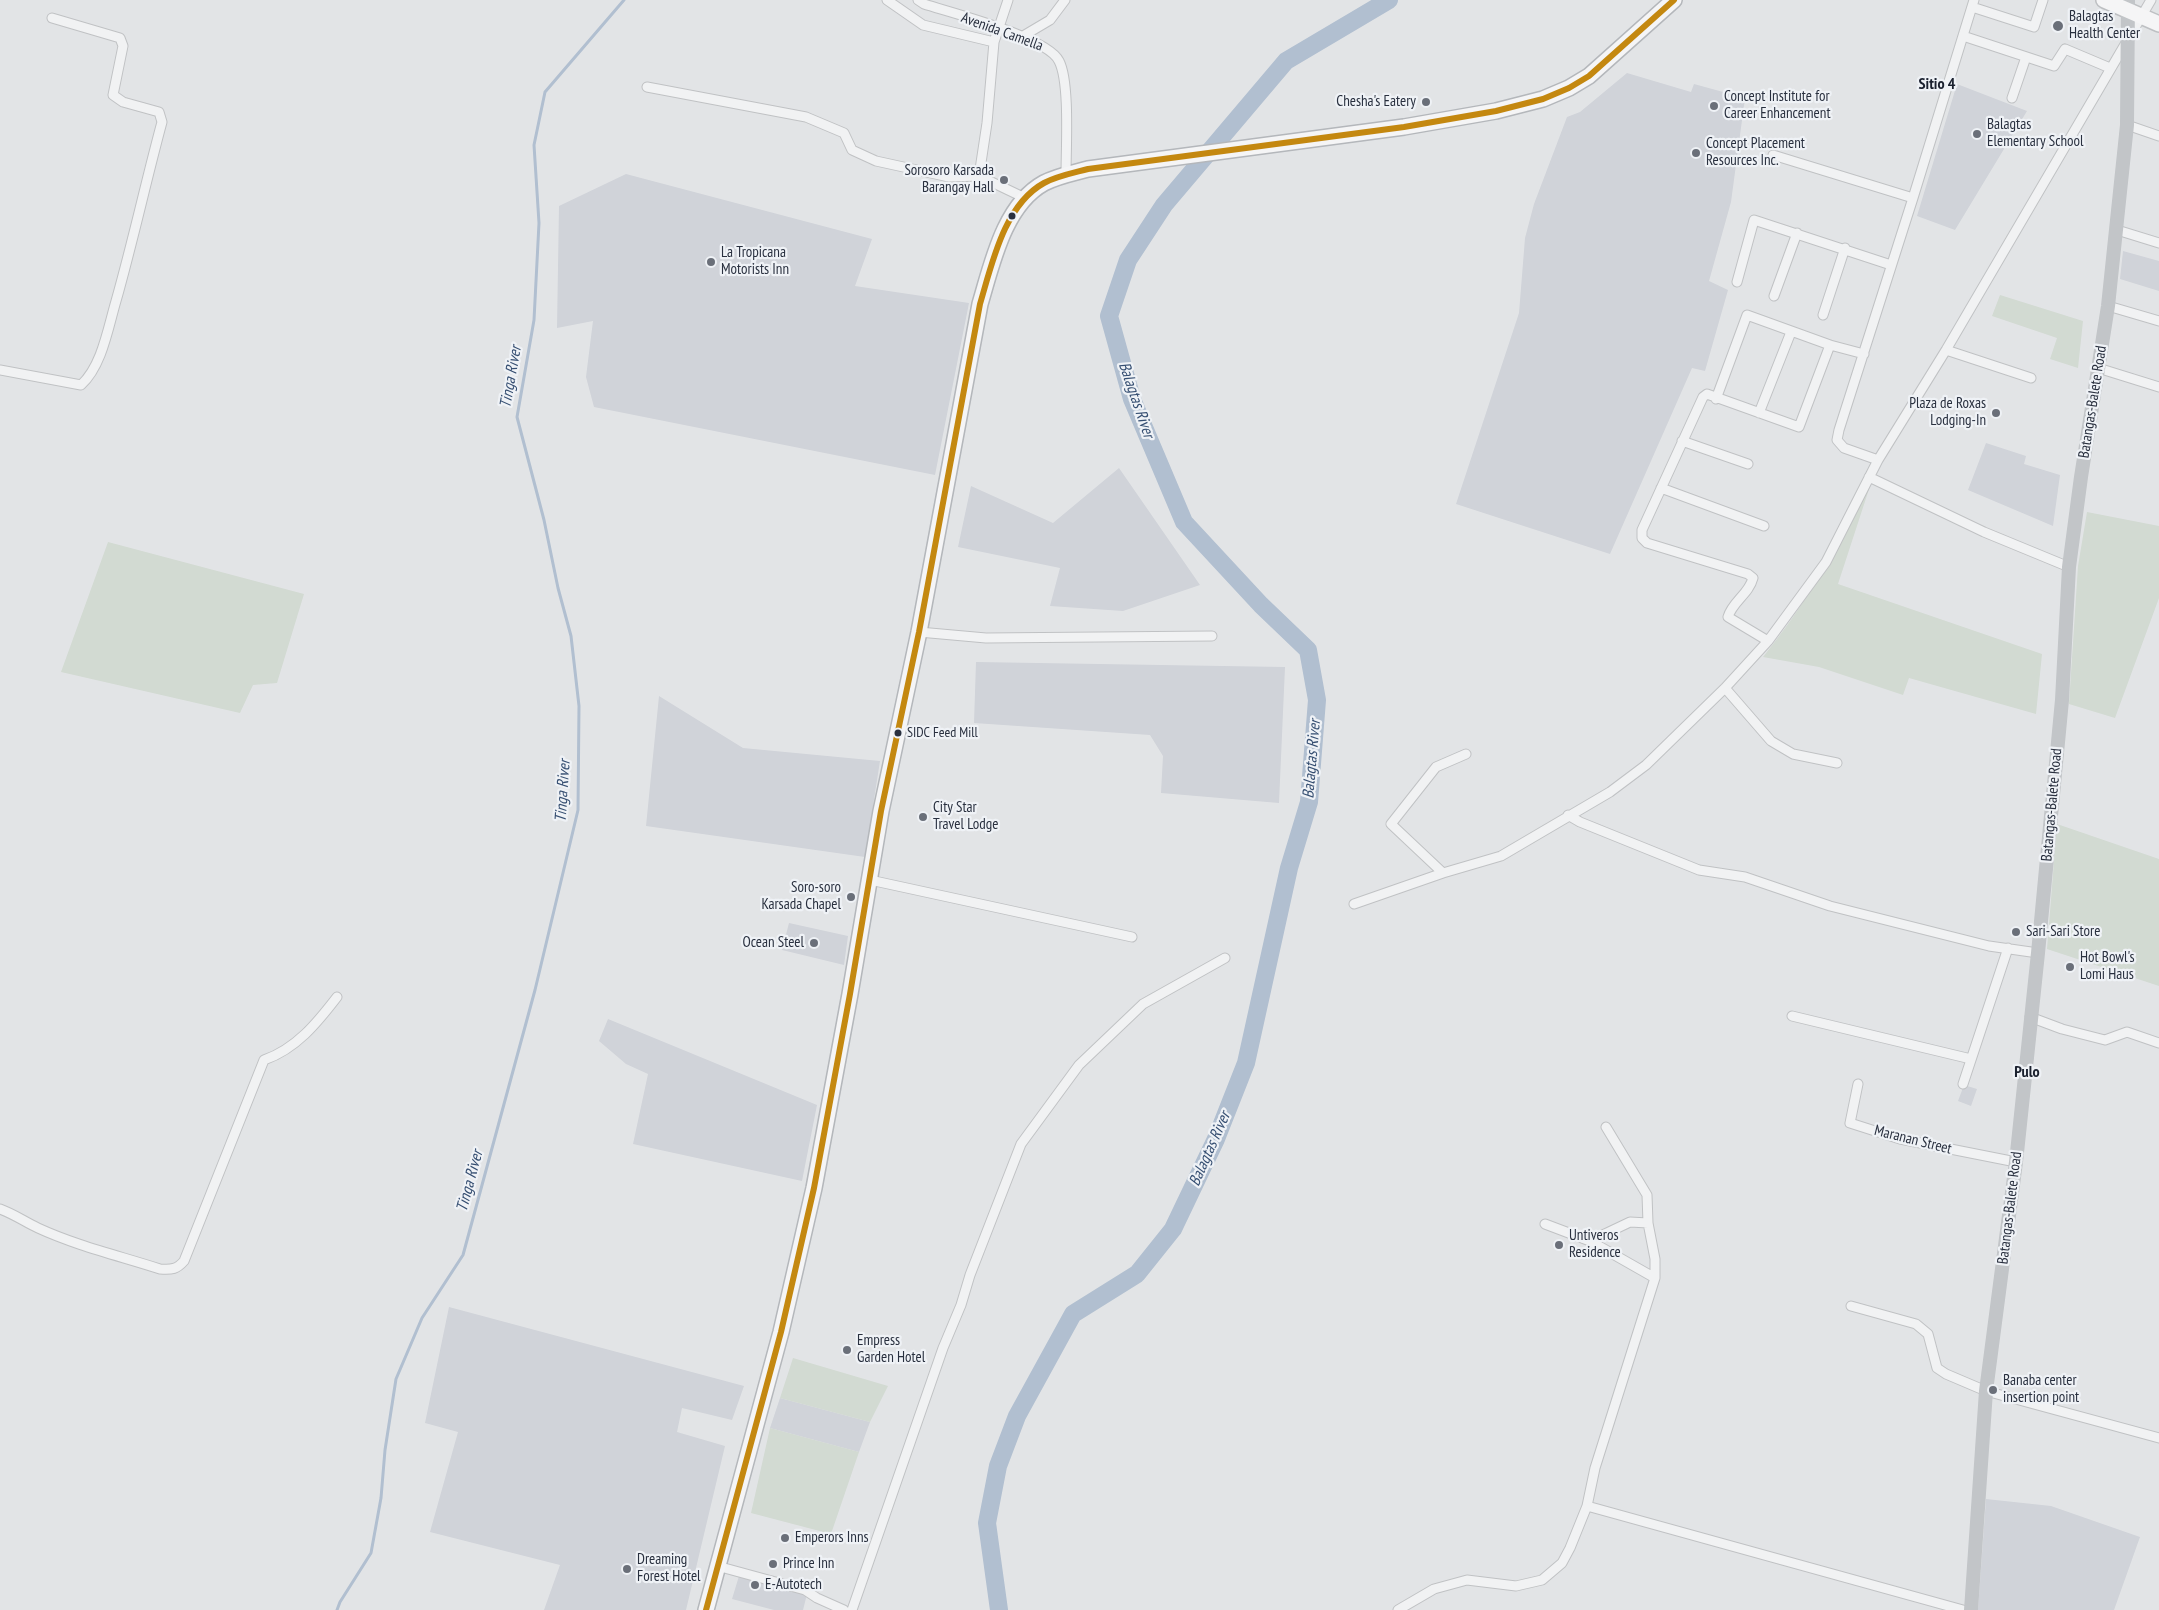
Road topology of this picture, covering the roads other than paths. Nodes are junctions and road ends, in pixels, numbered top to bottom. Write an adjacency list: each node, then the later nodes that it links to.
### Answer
1 (887, 0): 18 (street)
2 (918, 0): 14 (street, Avenida Camella)
3 (1008, 0): 14 (street)
4 (1065, 0): 15 (street)
5 (1674, 0): 26 (main road)
6 (2043, 0): 9 (street)
7 (2104, 0): 10 (main road)
8 (2151, 0): 11 (street)
9 (1973, 4): 16 (street)
10 (2128, 5): 11 (main road); 17 (main road, Batangas-Balete Road)
11 (2142, 16): 13 (main road); 17 (street)
12 (52, 18): 45 (street)
13 (2159, 24)
14 (998, 28): 15 (street, Avenida Camella); 18 (street)
15 (1023, 36): 26 (street, Avenida Camella)
16 (1963, 36): 19 (street); 29 (street)
17 (2128, 38): 20 (street); 23 (main road, Batangas-Balete Road)
18 (994, 42): 27 (street)
19 (2026, 57): 20 (street); 22 (street)
20 (2110, 68): 42 (street)
21 (647, 87): 27 (street)
22 (2012, 98)
23 (2127, 125): 24 (street); 30 (main road, Batangas-Balete Road)
24 (2159, 136)
25 (1773, 155): 29 (street)
26 (1066, 174): 28 (main road)
27 (979, 176): 28 (street)
28 (1025, 198): 57 (main road)
29 (1913, 198): 34 (street)
30 (2116, 230): 32 (street); 37 (main road, Batangas-Balete Road)
31 (1796, 233): 33 (street); 35 (street); 36 (street)
32 (2159, 243)
33 (1845, 248): 34 (street); 38 (street)
34 (1891, 265): 43 (street)
35 (1737, 282)
36 (1774, 296)
37 (2108, 306): 39 (street); 44 (main road, Batangas-Balete Road)
38 (1823, 315)
39 (2159, 322)
40 (1790, 332): 41 (street); 48 (street); 49 (street)
41 (1830, 345): 43 (street); 49 (street)
42 (1946, 350): 46 (street); 51 (street)
43 (1864, 354): 51 (street)
44 (2098, 368): 47 (street); 56 (main road, Batangas-Balete Road)
45 (0, 370)
46 (2031, 378)
47 (2159, 387)
48 (1716, 399): 49 (street); 50 (street)
49 (1759, 413)
50 (1682, 441): 52 (street); 54 (street)
51 (1878, 460): 53 (street)
52 (1748, 464)
53 (1869, 477): 56 (street); 59 (street)
54 (1661, 488): 55 (street); 59 (street)
55 (1764, 526)
56 (2070, 568): 69 (main road, Batangas-Balete Road)
57 (919, 632): 58 (street); 65 (main road)
58 (1212, 636)
59 (1768, 641): 60 (street)
60 (1725, 688): 62 (street); 63 (street)
61 (1466, 754): 64 (street)
62 (1836, 763)
63 (1568, 815): 64 (street); 68 (street)
64 (1443, 873): 66 (street)
65 (870, 880): 67 (street); 89 (main road)
66 (1354, 904)
67 (1132, 937)
68 (2008, 948): 69 (street); 75 (street)
69 (2038, 953): 73 (main road, Batangas-Balete Road)
70 (1225, 958): 92 (street)
71 (337, 998): 80 (street)
72 (1792, 1016): 75 (street)
73 (2030, 1017): 74 (street); 79 (main road, Batangas-Balete Road)
74 (2159, 1043)
75 (1971, 1060): 77 (street)
76 (1858, 1084): 79 (street, Maranan Street)
77 (1963, 1084)
78 (1606, 1127): 81 (street)
79 (2016, 1162): 86 (main road, Batangas-Balete Road)
80 (0, 1209)
81 (1648, 1222): 83 (street); 84 (street)
82 (1545, 1224): 83 (street)
83 (1590, 1241): 84 (street)
84 (1656, 1278): 88 (street)
85 (1851, 1306): 86 (street)
86 (1986, 1391): 87 (street); 95 (main road, Batangas-Balete Road)
87 (2159, 1438)
88 (1587, 1506): 93 (street); 94 (street)
89 (717, 1566): 90 (main road); 91 (street)
90 (706, 1610)
91 (844, 1610)
92 (852, 1610)
93 (1398, 1610)
94 (1963, 1610)
95 (1970, 1610)

